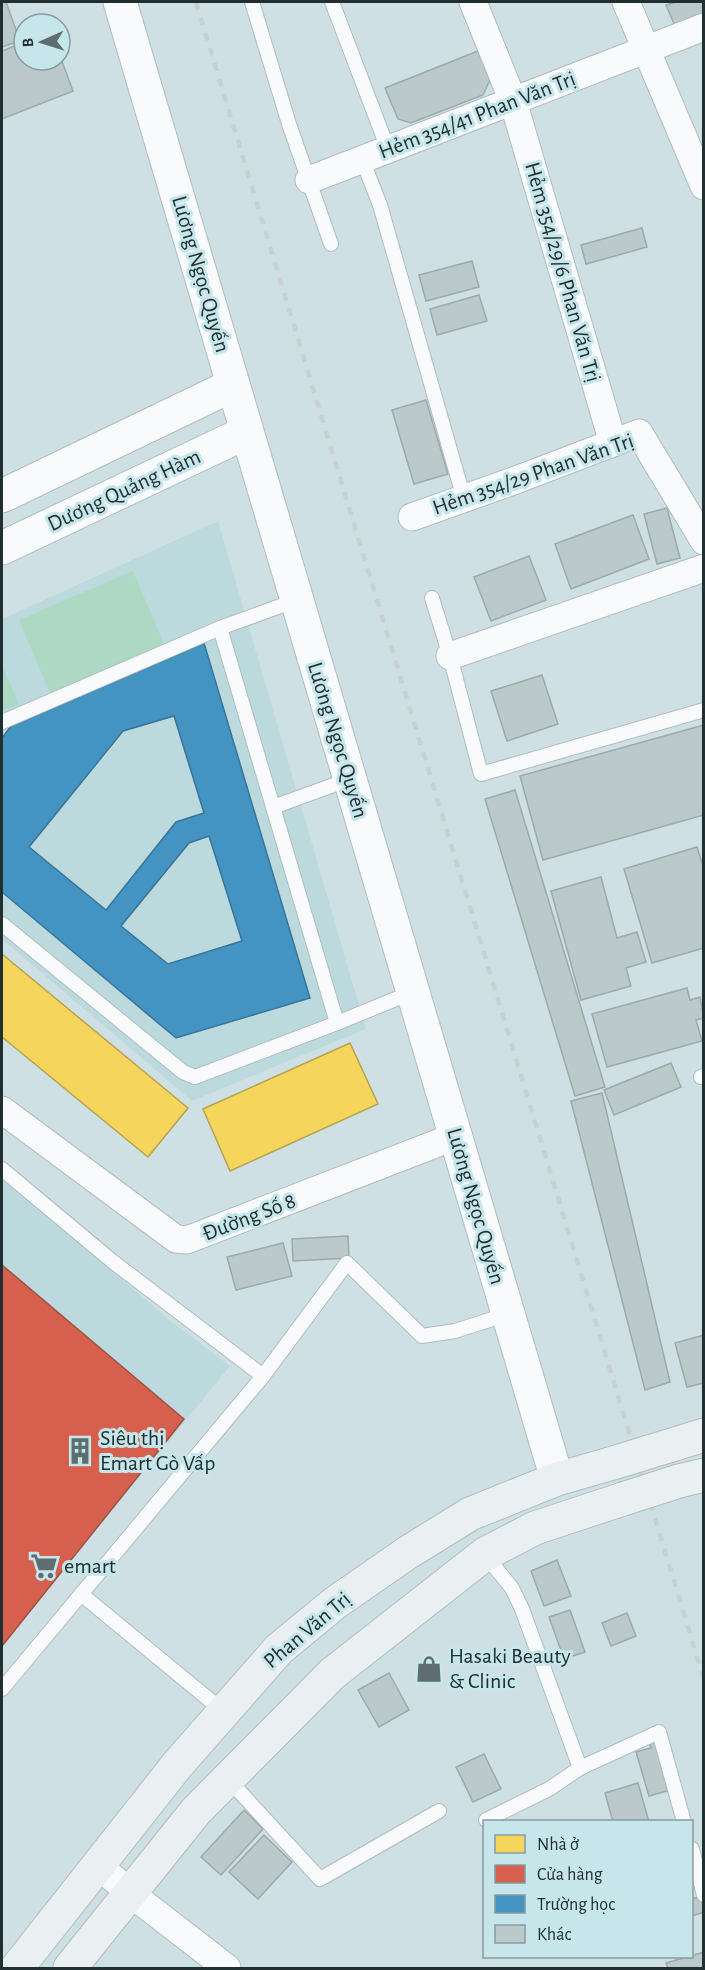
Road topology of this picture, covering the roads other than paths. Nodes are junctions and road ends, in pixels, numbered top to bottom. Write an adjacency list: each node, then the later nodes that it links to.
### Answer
1 (120, 2): 14 (street, Lương Ngọc Quyến)
2 (252, 2): 11 (lane)
3 (332, 2): 9 (lane)
4 (473, 2): 8 (street, Hẻm 354/29/6 Phan Văn Trị)
5 (626, 2): 7 (street)
6 (704, 27): 7 (street, Hẻm 354/41 Phan Văn Trị)
7 (646, 49): 8 (street, Hẻm 354/41 Phan Văn Trị); 12 (street)
8 (513, 101): 9 (street, Hẻm 354/41 Phan Văn Trị); 16 (street, Hẻm 354/29/6 Phan Văn Trị)
9 (388, 149): 10 (street, Hẻm 354/41 Phan Văn Trị)
10 (362, 159): 11 (street, Hẻm 354/41 Phan Văn Trị); 18 (lane)
11 (309, 180): 13 (lane)
12 (704, 186)
13 (331, 244)
14 (233, 385): 15 (street, Lương Ngọc Quyến); 17 (street, Dương Quảng Hàm)
15 (247, 432): 21 (street, Dương Quảng Hàm); 24 (street, Lương Ngọc Quyến)
16 (613, 443): 18 (street, Hẻm 354/29 Phan Văn Trị); 20 (street, Hẻm 354/29 Phan Văn Trị)
17 (2, 496)
18 (464, 499): 19 (street, Hẻm 354/29 Phan Văn Trị)
19 (412, 517)
20 (704, 541)
21 (2, 548)
22 (704, 568): 26 (street)
23 (432, 598): 26 (lane)
24 (297, 600): 25 (lane); 29 (street, Lương Ngọc Quyến)
25 (220, 628): 28 (lane); 30 (lane)
26 (450, 656): 27 (lane)
27 (704, 710)
28 (2, 722)
29 (350, 779): 30 (lane); 32 (street, Lương Ngọc Quyến)
30 (273, 807): 33 (lane)
31 (2, 924): 33 (lane)
32 (413, 992): 33 (lane); 35 (street, Lương Ngọc Quyến)
33 (337, 1023)
34 (2, 1110): 35 (street, Đường Số 8)
35 (456, 1136): 37 (street, Lương Ngọc Quyến)
36 (2, 1169): 38 (lane)
37 (508, 1314): 38 (lane); 41 (street, Lương Ngọc Quyến)
38 (263, 1376): 43 (lane)
39 (689, 1439): 41 (main road, Phan Văn Trị, bridge)
40 (691, 1478): 42 (main road, bridge)
41 (557, 1479): 45 (main road, Phan Văn Trị)
42 (485, 1554): 46 (main road); 47 (lane)
43 (81, 1594): 44 (lane); 45 (lane)
44 (2, 1689)
45 (223, 1710): 46 (main road); 53 (main road, Phan Văn Trị)
46 (260, 1746): 48 (main road)
47 (580, 1768): 50 (lane); 51 (lane)
48 (228, 1779): 49 (lane); 54 (main road)
49 (439, 1811)
50 (486, 1820)
51 (684, 1820)
52 (693, 1853): 55 (lane)
53 (99, 1866): 54 (street); 56 (main road, Phan Văn Trị)
54 (130, 1893): 57 (main road); 58 (street)
55 (704, 1895)
56 (17, 1968)
57 (70, 1968)
58 (227, 1968)

